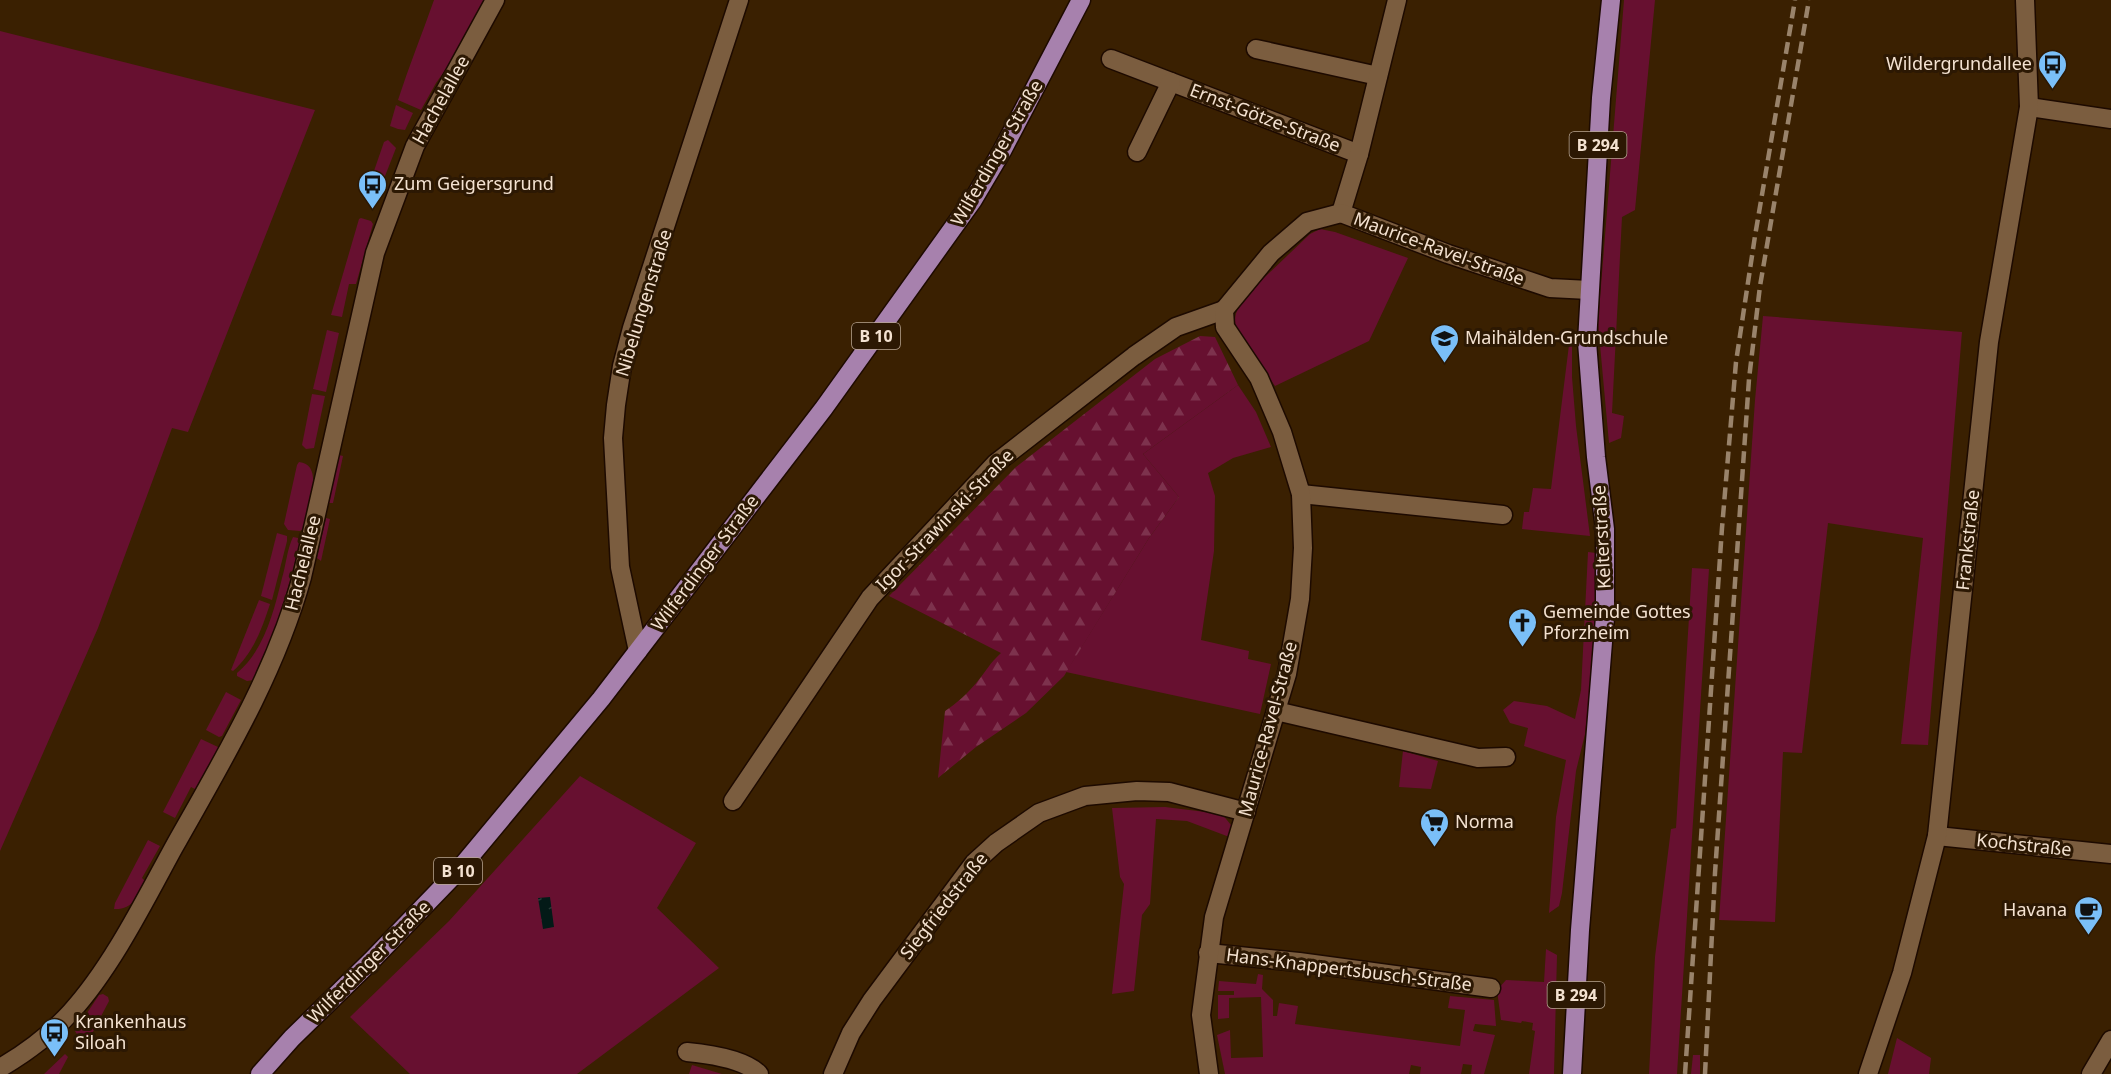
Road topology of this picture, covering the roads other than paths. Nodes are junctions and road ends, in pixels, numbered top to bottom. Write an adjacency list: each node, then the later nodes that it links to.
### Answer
1 (495, 0): 31 (street, Hachelallee)
2 (739, 0): 20 (street, Nibelungenstraße)
3 (1081, 0): 20 (main road, Wilferdinger Straße / B 10)
4 (1396, 0): 9 (street)
5 (1611, 0): 16 (main road, Kelterstraße / B 294)
6 (2025, 0): 11 (street, Frankstraße)
7 (1256, 49): 9 (street)
8 (1111, 59): 10 (street, Ernst-Götze-Straße)
9 (1378, 76): 14 (street)
10 (1171, 82): 13 (street, Ernst-Götze-Straße); 14 (street, Ernst-Götze-Straße)
11 (2029, 107): 12 (street); 25 (street, Frankstraße)
12 (2111, 119)
13 (1137, 152)
14 (1359, 154): 15 (street)
15 (1341, 213): 16 (street, Maurice-Ravel-Straße); 17 (street, Maurice-Ravel-Straße)
16 (1589, 290): 36 (main road, Kelterstraße / B 294)
17 (1224, 309): 18 (street, Maurice-Ravel-Straße); 23 (street, Igor-Strawinski-Straße)
18 (1301, 494): 19 (street); 21 (street, Maurice-Ravel-Straße)
19 (1503, 515)
20 (638, 651): 32 (main road, Wilferdinger Straße / B 10)
21 (1276, 711): 22 (street); 24 (street, Maurice-Ravel-Straße)
22 (1506, 757)
23 (733, 801)
24 (1246, 812): 27 (street, Maurice-Ravel-Straße); 34 (street, Siegfriedstraße)
25 (1937, 836): 26 (street, Kochstraße); 37 (street, Frankstraße)
26 (2111, 854)
27 (1208, 954): 28 (street, Hans-Knappertsbusch-Straße); 35 (street, Maurice-Ravel-Straße)
28 (1491, 988)
29 (2111, 1040): 38 (street)
30 (687, 1052): 33 (street)
31 (0, 1068)
32 (260, 1074)
33 (759, 1074)
34 (832, 1074)
35 (1209, 1074)
36 (1572, 1074)
37 (1868, 1074)
38 (2091, 1074)

